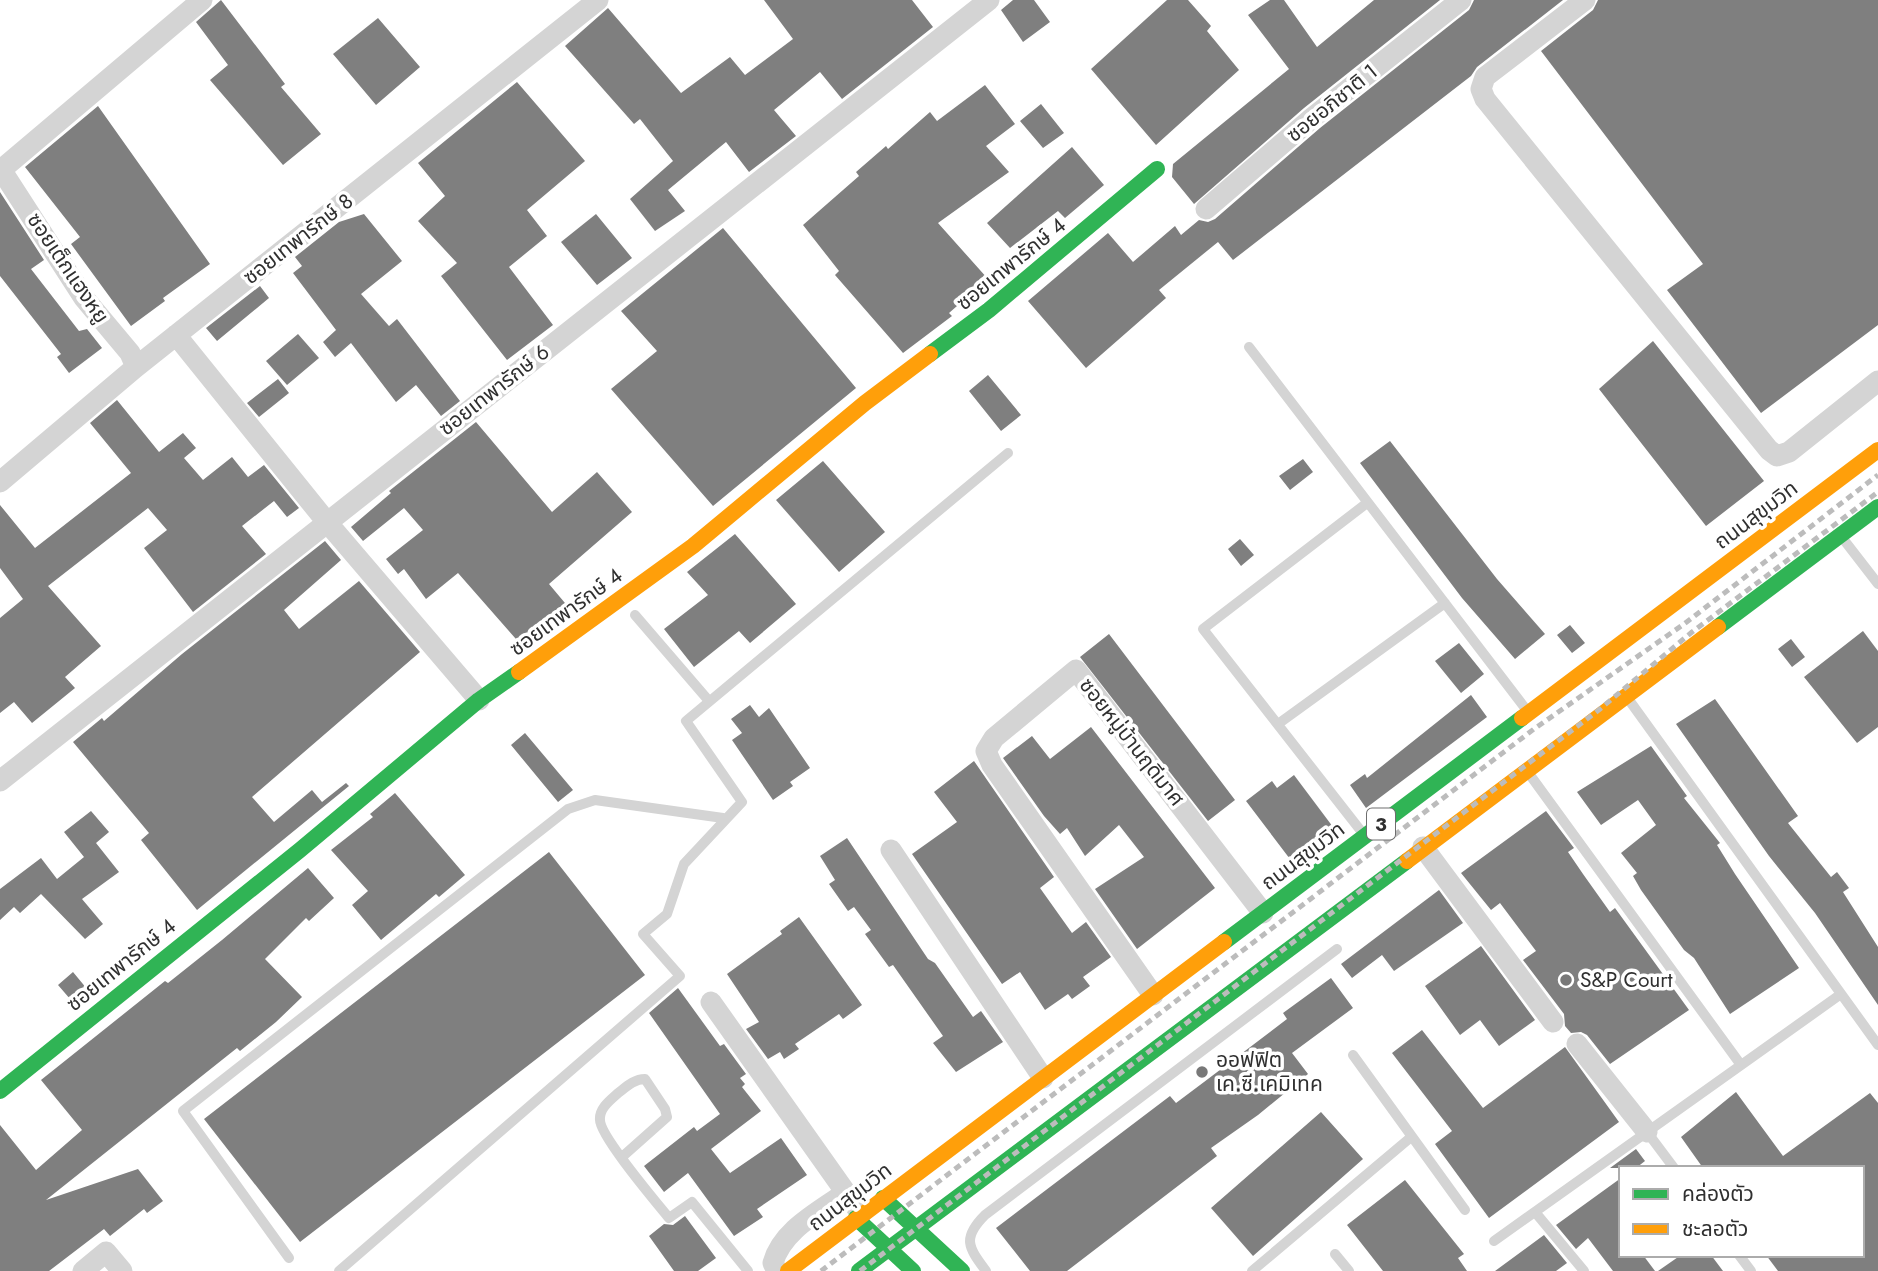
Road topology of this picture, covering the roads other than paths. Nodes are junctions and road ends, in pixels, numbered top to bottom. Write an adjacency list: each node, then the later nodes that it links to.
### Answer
1 (202, 0): 6 (street)
2 (598, 0): 9 (street, ซอยเทพารักษ์ 8)
3 (989, 0): 18 (street, ซอยเทพารักษ์ 6)
4 (1461, 0): 8 (street, ซอยอภิชาติ 1)
5 (1585, 0): 12 (street)
6 (1, 169): 11 (street, ซอยเต็กแฮงหยู)
7 (1157, 169): 24 (main road, ซอยเทพารักษ์ 4)
8 (1206, 209)
9 (176, 335): 11 (street, ซอยเทพารักษ์ 8); 18 (street)
10 (1249, 347): 16 (lane)
11 (136, 367): 15 (street, ซอยเทพารักษ์ 8)
12 (1878, 381)
13 (1878, 450): 26 (main road, ถนนสุขุมวิท / 3)
14 (1008, 453): 25 (lane)
15 (0, 482)
16 (1367, 503): 21 (lane); 27 (lane)
17 (1878, 507): 19 (main road, 3)
18 (326, 521): 24 (street); 29 (street, ซอยเทพารักษ์ 6)
19 (1840, 535): 20 (lane); 23 (main road, 3)
20 (1878, 584)
21 (1445, 603): 26 (lane); 27 (lane)
22 (635, 615): 25 (lane)
23 (1625, 695): 28 (main road, 3); 36 (lane)
24 (479, 700): 45 (main road, ซอยเทพารักษ์ 4)
25 (709, 701): 30 (lane)
26 (1529, 713): 31 (main road, ถนนสุขุมวิท / 3)
27 (1278, 724): 31 (lane)
28 (1526, 770): 32 (main road, 3); 43 (lane)
29 (0, 781)
30 (723, 818): 59 (lane); 62 (lane)
31 (1365, 836): 34 (main road, ถนนสุขุมวิท / 3)
32 (1423, 847): 39 (street); 55 (main road, 3)
33 (891, 850): 44 (street)
34 (1263, 913): 37 (main road, ถนนสุขุมวิท / 3); 37 (street, ซอยหมู่บ้านฤดีมาศ)
35 (1338, 949): 69 (lane)
36 (1841, 994): 41 (lane); 43 (lane)
37 (1153, 995): 44 (main road, ถนนสุขุมวิท / 3)
38 (711, 1002): 50 (street)
39 (1553, 1022)
40 (1577, 1044): 46 (street)
41 (1878, 1045)
42 (1353, 1055): 47 (lane)
43 (1741, 1065): 46 (lane)
44 (1043, 1078): 51 (main road, ถนนสุขุมวิท / 3)
45 (0, 1091)
46 (1647, 1132): 49 (lane); 53 (lane)
47 (1410, 1138): 52 (lane); 70 (lane)
48 (622, 1157): 48 (lane); 63 (lane)
49 (1672, 1166)
50 (845, 1193): 54 (street); 64 (street)
51 (883, 1198): 54 (main road, ถนนสุขุมวิท / 3); 55 (main road)
52 (1465, 1210)
53 (1535, 1212): 56 (lane); 72 (lane)
54 (859, 1216): 57 (main road); 65 (main road, ถนนสุขุมวิท / 3)
55 (914, 1227): 57 (main road, 3); 68 (main road)
56 (1494, 1241)
57 (888, 1248): 66 (main road, 3); 67 (main road)
58 (1335, 1254): 71 (lane)
59 (289, 1258)
60 (83, 1271): 61 (street)
61 (122, 1271)
62 (339, 1271)
63 (748, 1271)
64 (777, 1271)
65 (788, 1271)
66 (859, 1271)
67 (913, 1271)
68 (962, 1271)
69 (986, 1271)
70 (1252, 1271)
71 (1349, 1271)
72 (1584, 1271)

